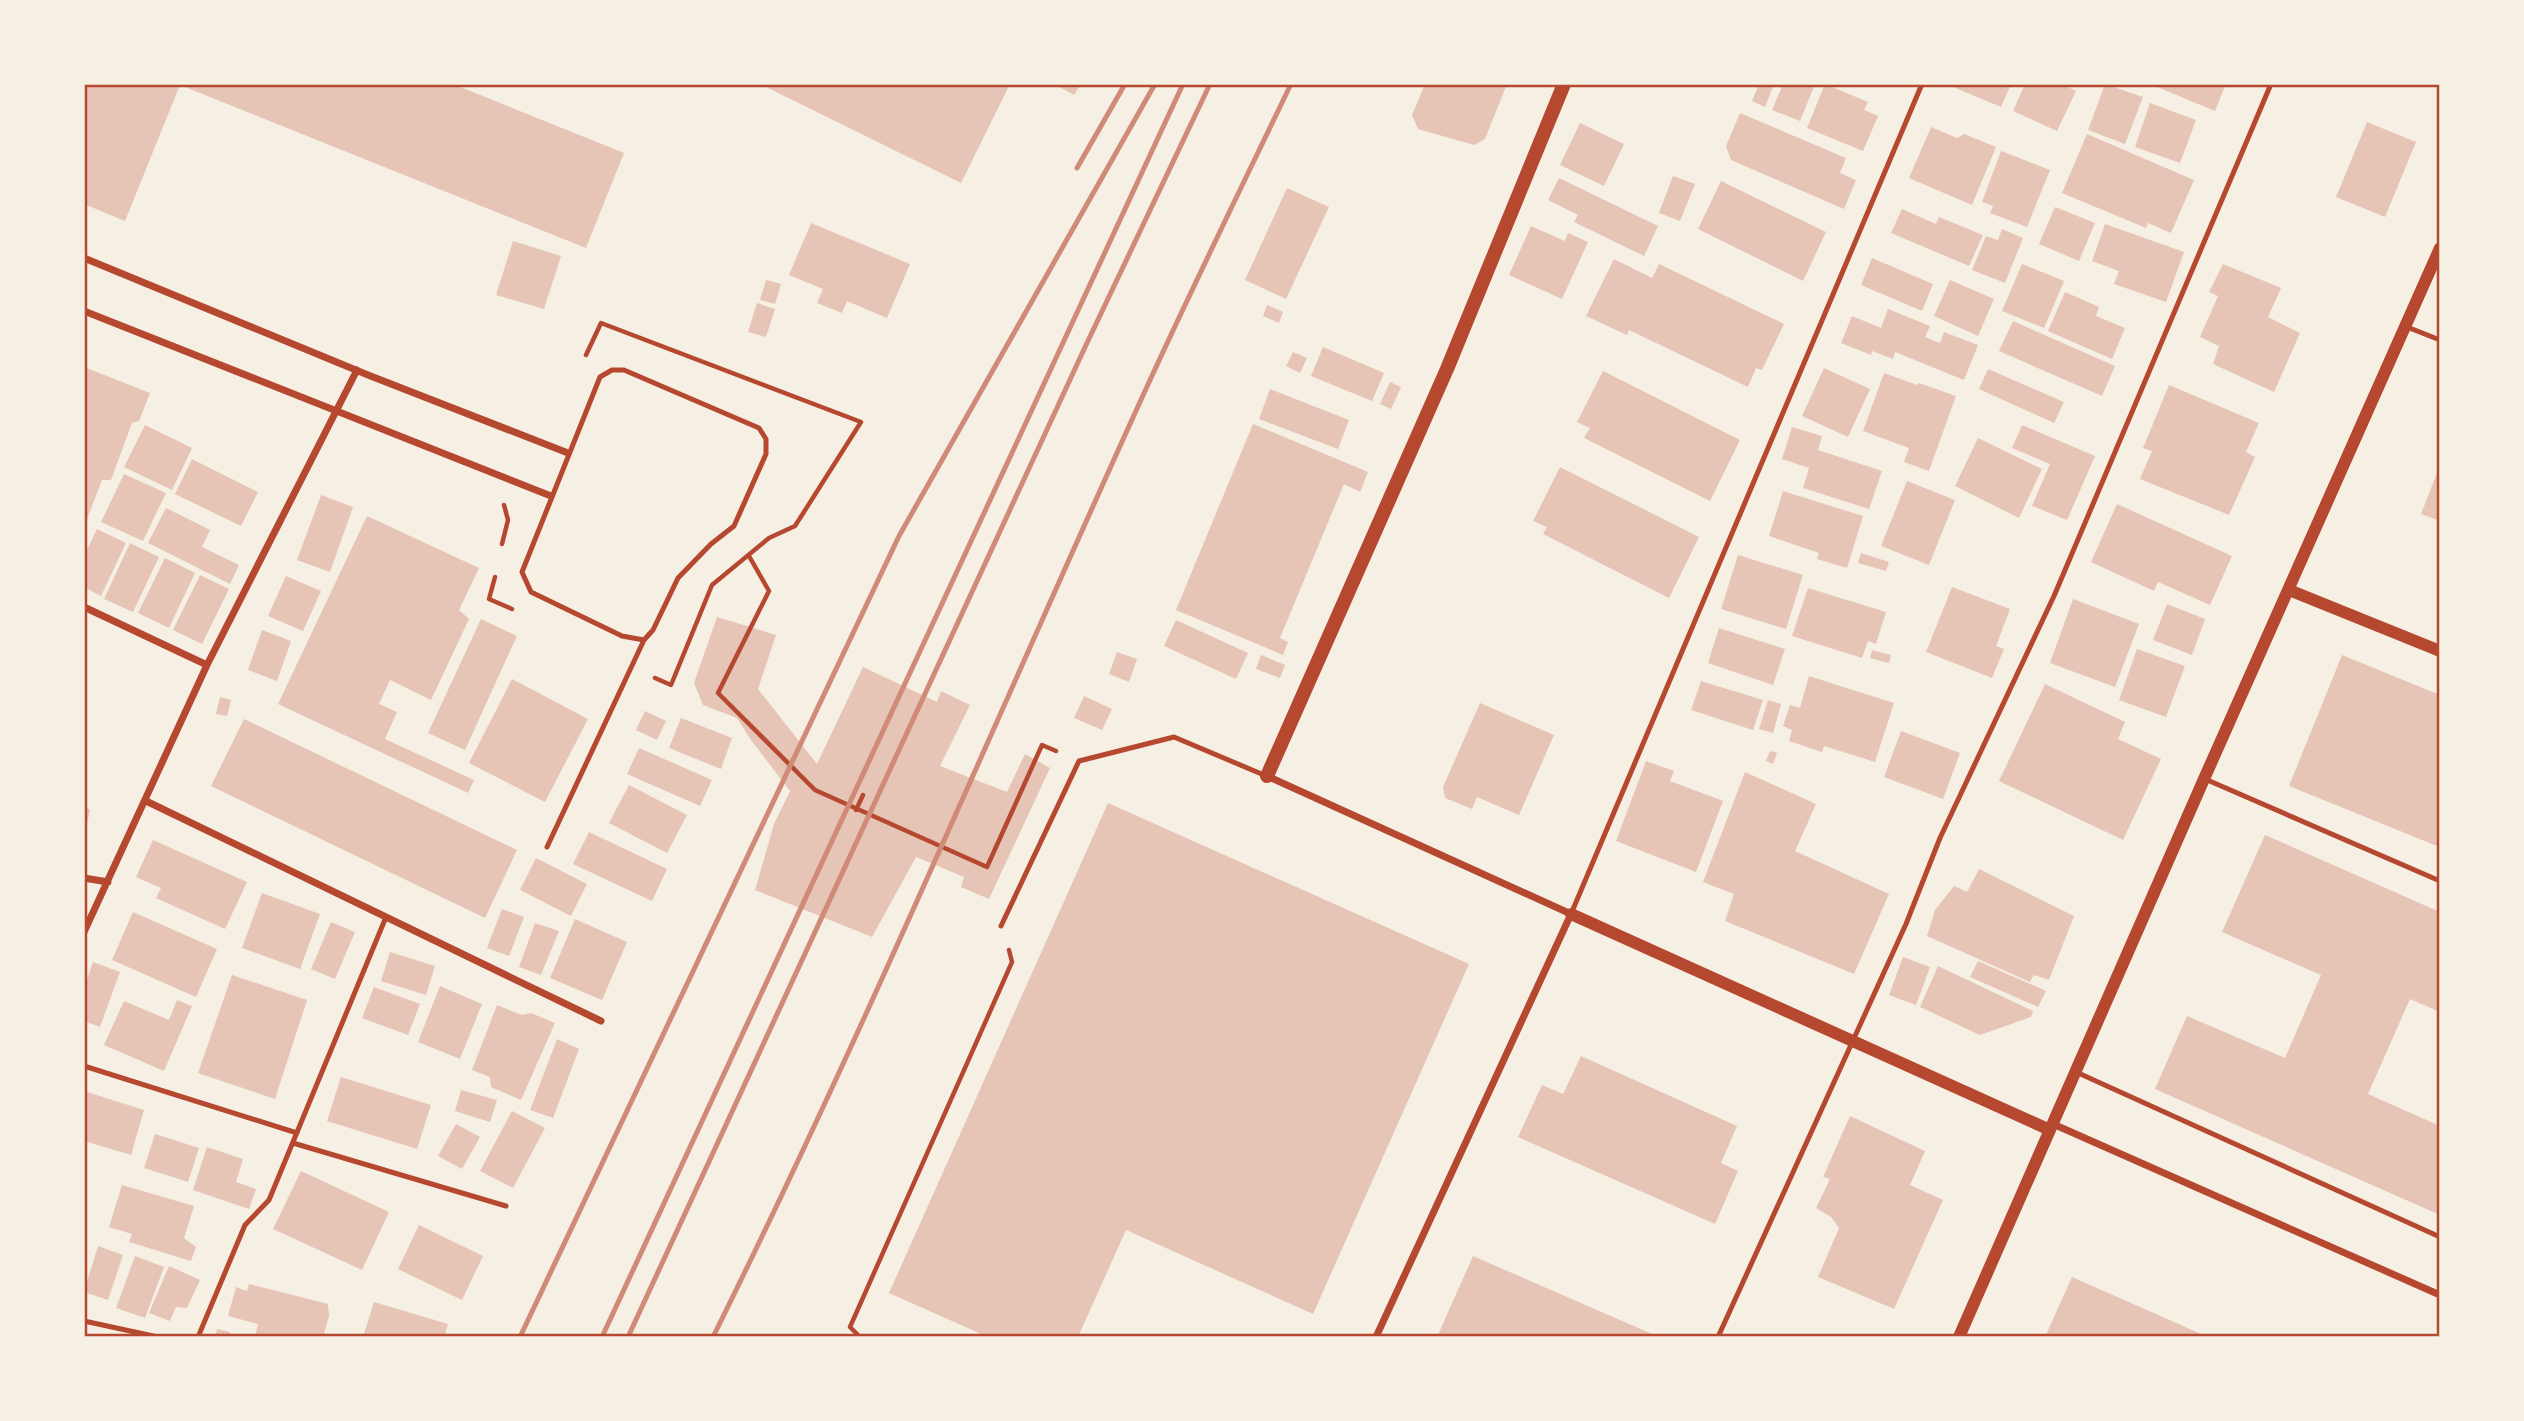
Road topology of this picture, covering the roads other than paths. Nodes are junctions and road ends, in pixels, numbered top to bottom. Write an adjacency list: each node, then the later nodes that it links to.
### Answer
1 (1564, 84): 18 (main road)
2 (1922, 84): 25 (lane)
3 (2271, 84): 30 (lane)
4 (2440, 248): 7 (street)
5 (84, 258): 9 (street)
6 (84, 311): 10 (street)
7 (2405, 326): 8 (lane); 13 (street)
8 (2440, 340)
9 (357, 370): 10 (street); 11 (street)
10 (336, 412): 12 (street); 17 (street)
11 (568, 453): 12 (lane); 15 (lane)
12 (551, 496): 15 (lane)
13 (2289, 590): 16 (street); 19 (street)
14 (84, 607): 17 (street)
15 (645, 640): 21 (lane)
16 (2440, 651)
17 (207, 665): 20 (street)
18 (1267, 776): 25 (street); 27 (lane)
19 (2204, 779): 23 (lane); 32 (street)
20 (146, 801): 24 (street); 26 (street)
21 (547, 847)
22 (84, 878): 24 (street)
23 (2440, 881)
24 (108, 882): 28 (street)
25 (1571, 914): 30 (street); 42 (street)
26 (386, 917): 29 (street); 34 (lane)
27 (1001, 926)
28 (84, 932)
29 (601, 1021)
30 (1852, 1041): 33 (street); 43 (lane)
31 (84, 1066): 34 (lane)
32 (2076, 1072): 33 (street); 37 (lane)
33 (2052, 1127): 38 (street); 44 (street)
34 (297, 1133): 35 (lane)
35 (293, 1143): 36 (lane); 41 (lane)
36 (506, 1206)
37 (2440, 1237)
38 (2440, 1295)
39 (84, 1321): 40 (lane)
40 (158, 1337)
41 (198, 1337)
42 (1376, 1337)
43 (1718, 1337)
44 (1959, 1337)

